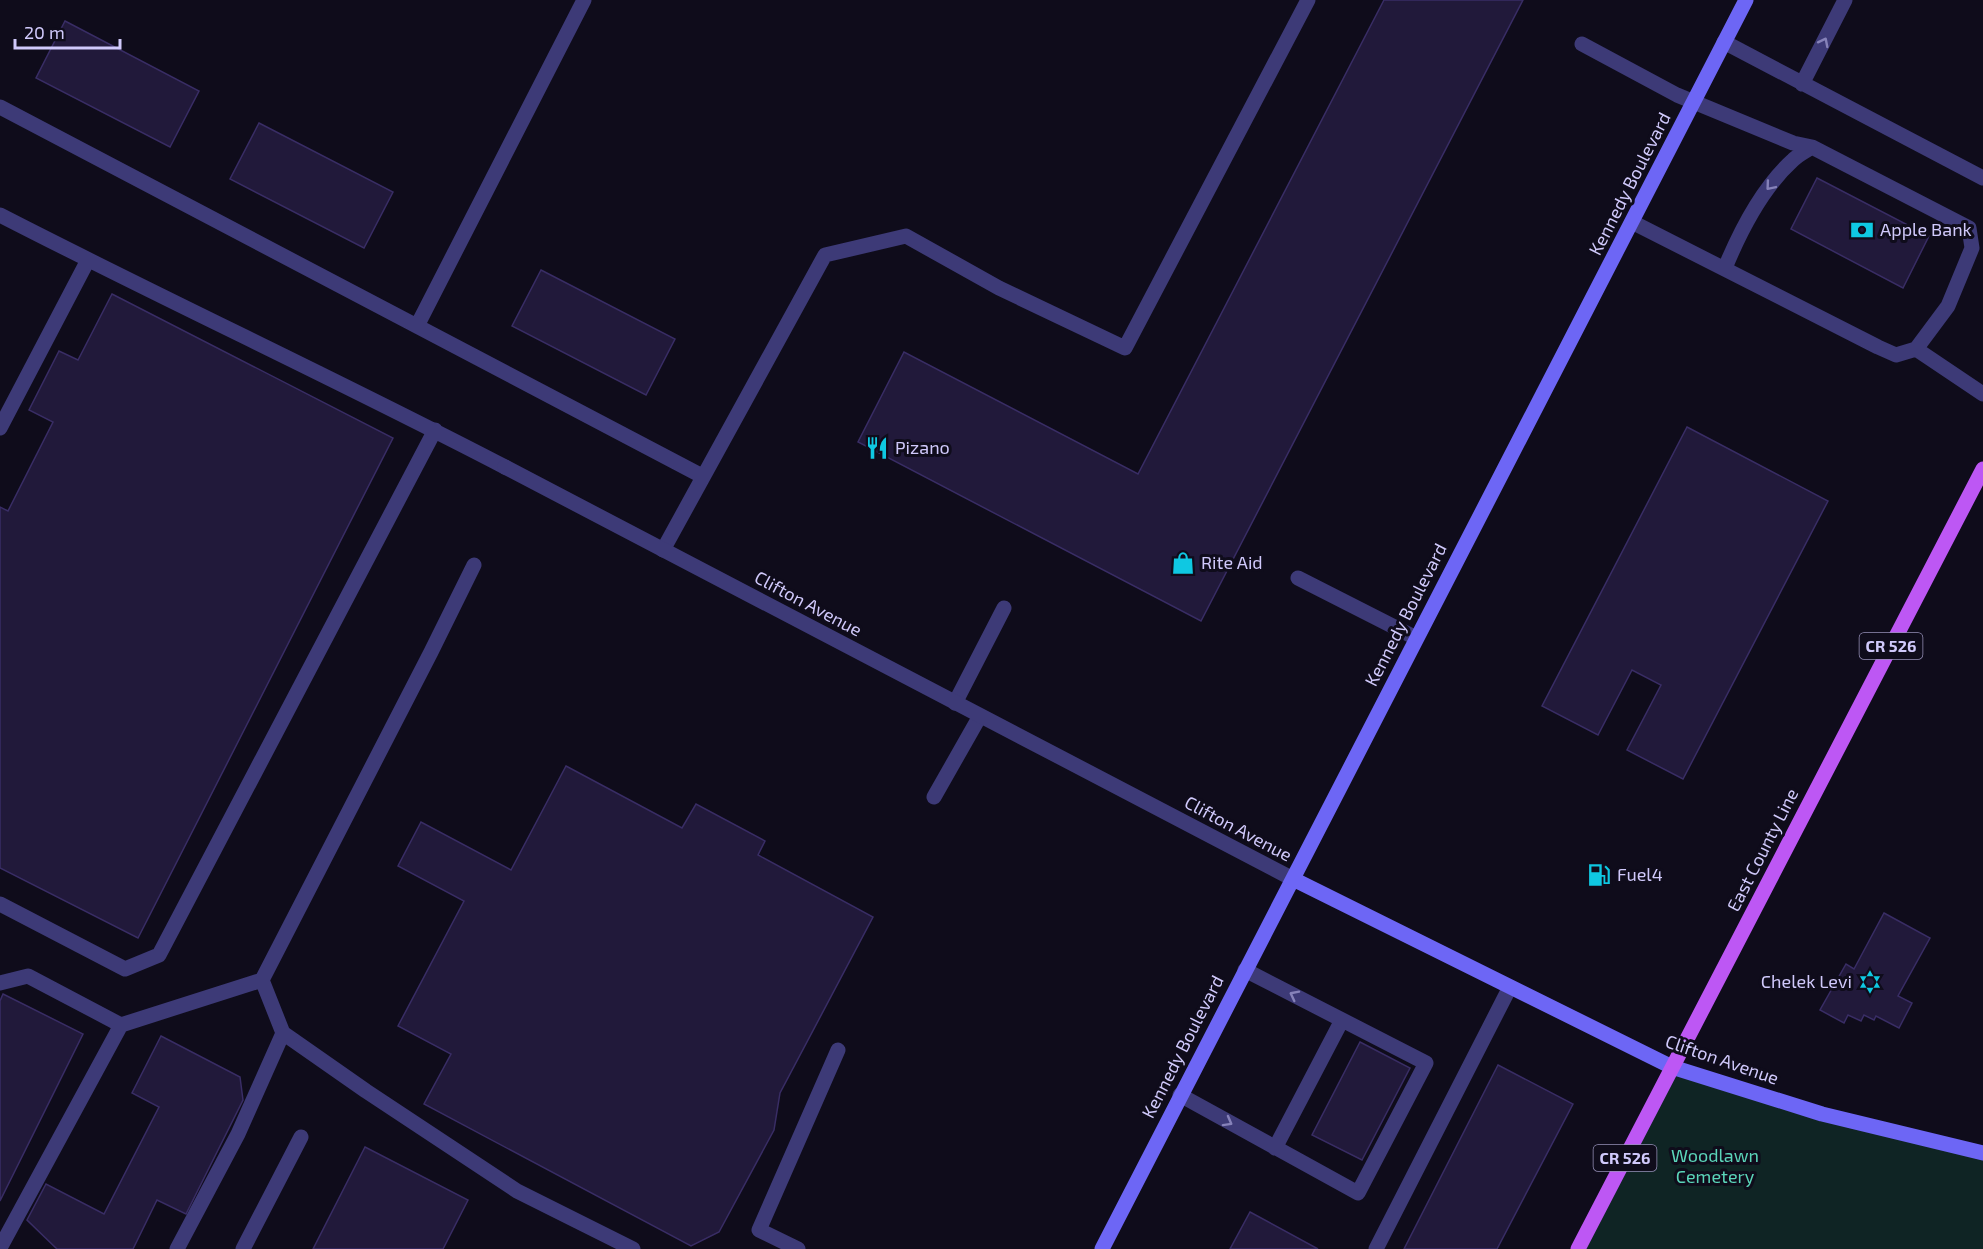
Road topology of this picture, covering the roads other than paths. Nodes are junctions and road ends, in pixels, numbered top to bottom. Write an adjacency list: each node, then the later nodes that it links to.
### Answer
1 (584, 0): 16 (street)
2 (1308, 0): 22 (street)
3 (1746, 0): 5 (street, Kennedy Boulevard)
4 (1845, 0): 7 (street, one-way to 4)
5 (1724, 42): 7 (street); 8 (street, Kennedy Boulevard)
6 (1582, 44): 8 (street)
7 (1802, 84): 11 (street)
8 (1694, 103): 10 (street); 13 (street, Kennedy Boulevard)
9 (0, 107): 16 (street)
10 (1812, 147): 15 (street, one-way to 15); 17 (street)
11 (1983, 178)
12 (0, 215): 14 (street, Clifton Avenue)
13 (1632, 222): 15 (street); 27 (street, Kennedy Boulevard)
14 (88, 260): 19 (street); 20 (street, Clifton Avenue)
15 (1725, 268): 17 (street)
16 (417, 326): 22 (street)
17 (1916, 349): 18 (street)
18 (1983, 394)
19 (0, 428)
20 (435, 430): 23 (street, Clifton Avenue); 32 (street)
21 (1983, 469): 41 (main road, East County Line / CR 526)
22 (702, 476): 23 (street)
23 (663, 550): 28 (street, Clifton Avenue)
24 (474, 565): 34 (street)
25 (1298, 578): 27 (street)
26 (1004, 608): 28 (street)
27 (1416, 638): 31 (street, Kennedy Boulevard)
28 (955, 703): 29 (street, Clifton Avenue)
29 (980, 716): 30 (street); 31 (street, Clifton Avenue)
30 (934, 797)
31 (1293, 879): 33 (street, Kennedy Boulevard); 36 (street, Clifton Avenue)
32 (0, 904)
33 (1245, 970): 37 (street, one-way to 33); 42 (street, Kennedy Boulevard)
34 (262, 980): 38 (street); 39 (street)
35 (0, 983): 38 (street)
36 (1510, 987): 41 (street, Clifton Avenue); 52 (street)
37 (1342, 1020): 44 (street); 44 (street)
38 (121, 1025): 46 (street)
39 (283, 1033): 47 (street); 49 (street)
40 (838, 1050): 50 (street)
41 (1672, 1067): 45 (street, Clifton Avenue); 53 (main road, East County Line / CR 526)
42 (1180, 1095): 44 (street, one-way to 44); 51 (street, Kennedy Boulevard)
43 (301, 1137): 48 (street)
44 (1275, 1148)
45 (1983, 1152)
46 (0, 1248)
47 (177, 1249)
48 (243, 1249)
49 (633, 1249)
50 (798, 1249)
51 (1102, 1249)
52 (1376, 1249)
53 (1578, 1249)

